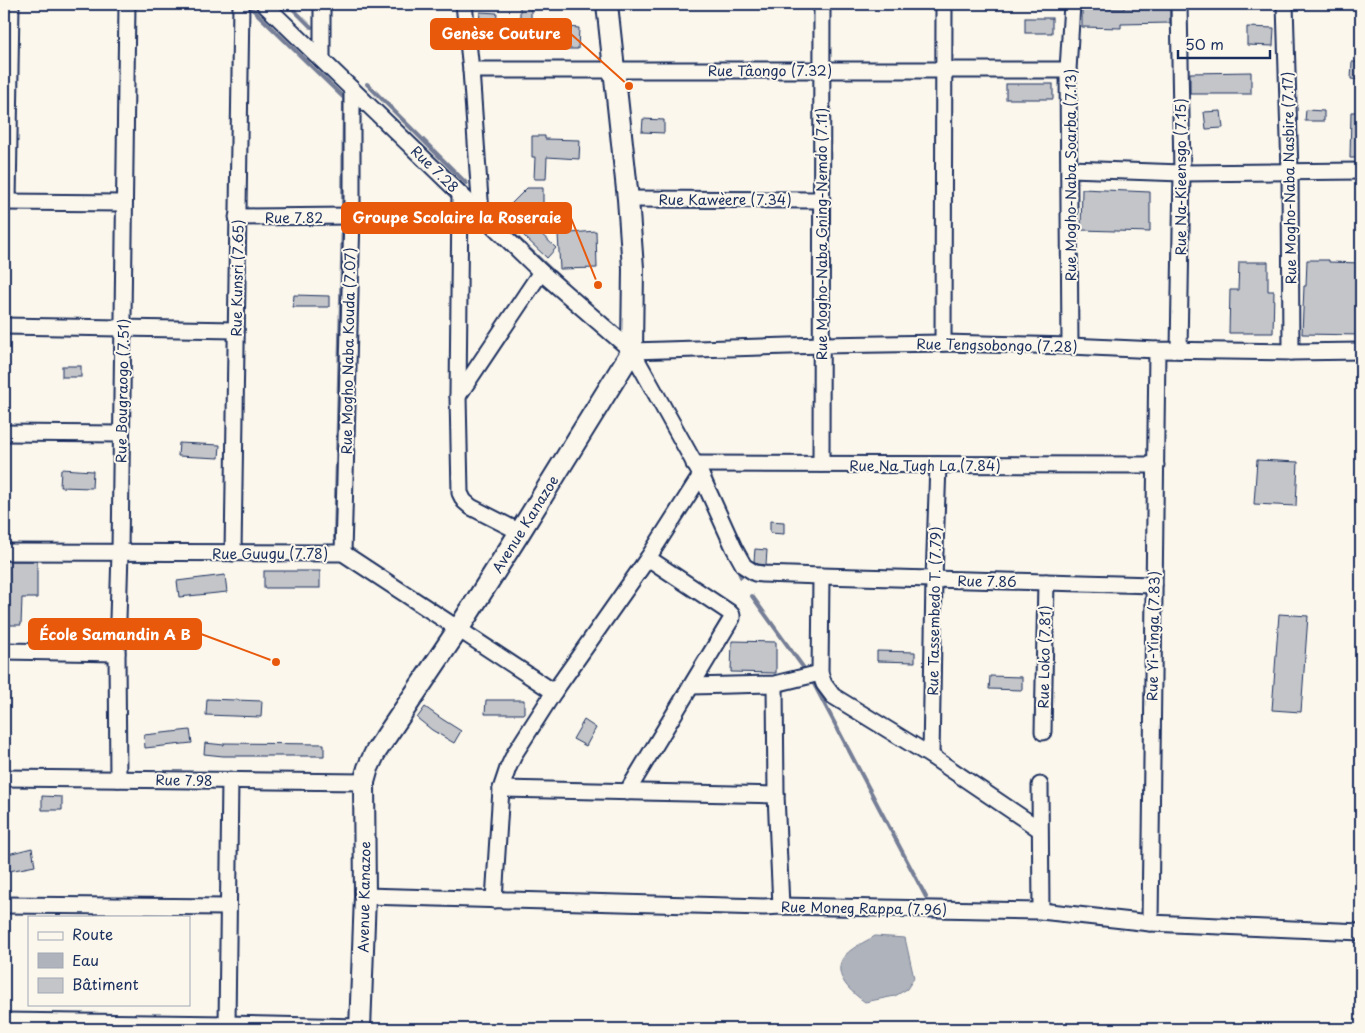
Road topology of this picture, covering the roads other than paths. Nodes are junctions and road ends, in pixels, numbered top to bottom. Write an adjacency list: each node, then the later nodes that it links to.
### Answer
1 (11, 4): 27 (street)
2 (126, 4): 28 (street, Rue Bougraogo (7.51))
3 (241, 4): 31 (street, Rue Kunsri (7.65))
4 (264, 4): 13 (street, Rue 7.28)
5 (322, 4): 13 (street)
6 (464, 4): 14 (street)
7 (607, 4): 15 (street)
8 (822, 4): 16 (street, Rue Mogho-Naba Gning-Nemdo (7.11))
9 (944, 4): 17 (street)
10 (1072, 4): 18 (street, Rue Mogho-Naba Soarba (7.13))
11 (1179, 4): 23 (street, Rue Na-Kieensgo (7.15))
12 (1285, 4): 22 (street, Rue Mogho-Naba Nasbire (7.17))
13 (322, 60): 19 (street, Rue 7.28)
14 (471, 70): 15 (street, Rue Tâongo (7.32)); 29 (street)
15 (614, 70): 16 (street, Rue Tâongo (7.32)); 25 (street)
16 (821, 70): 17 (street, Rue Tâongo (7.32)); 26 (street, Rue Mogho-Naba Gning-Nemdo (7.11))
17 (944, 70): 18 (street, Rue Tâongo (7.32)); 36 (street)
18 (1068, 70): 20 (street, Rue Mogho-Naba Soarba (7.13))
19 (352, 89): 24 (street, Rue 7.28); 30 (street, Rue Mogho Naba Kouda (7.07))
20 (1070, 169): 23 (street); 38 (street, Rue Mogho-Naba Soarba (7.13))
21 (1361, 171): 22 (street)
22 (1290, 172): 23 (street); 43 (street, Rue Mogho-Naba Nasbire (7.17))
23 (1182, 173): 40 (street, Rue Na-Kieensgo (7.15))
24 (460, 194): 29 (street, Rue 7.28); 44 (street)
25 (628, 199): 26 (street, Rue Kawèere (7.34)); 41 (street)
26 (822, 200): 37 (street, Rue Mogho-Naba Gning-Nemdo (7.11))
27 (6, 202): 28 (street)
28 (124, 203): 34 (street, Rue Bougraogo (7.51))
29 (481, 214): 32 (street, Rue 7.28)
30 (352, 216): 31 (street, Rue 7.82); 55 (street, Rue Mogho Naba Kouda (7.07))
31 (237, 217): 35 (street, Rue Kunsri (7.65))
32 (541, 272): 41 (street, Rue 7.28); 44 (street)
33 (4, 326): 34 (street)
34 (123, 328): 35 (street); 46 (street, Rue Bougraogo (7.51))
35 (236, 330): 54 (street, Rue Kunsri (7.65))
36 (943, 343): 37 (street, Rue Tengsobongo (7.28)); 38 (street, Rue Tengsobongo (7.28))
37 (822, 344): 41 (street, Rue Tengsobongo (7.28)); 47 (street, Rue Mogho-Naba Gning-Nemdo (7.11))
38 (1070, 346): 39 (street, Rue Tengsobongo (7.28))
39 (1157, 350): 40 (street, Rue Tengsobongo (7.28)); 49 (street, Rue Yi-Yinga (7.83))
40 (1179, 350): 43 (street, Rue Tengsobongo (7.28))
41 (632, 351): 50 (street, Rue 7.86); 51 (street, Avenue Kanazoe)
42 (1361, 351): 43 (street, Rue Tengsobongo (7.28))
43 (1292, 352)
44 (458, 396): 51 (street)
45 (4, 433): 46 (street)
46 (121, 434): 53 (street, Rue Bougraogo (7.51))
47 (821, 464): 48 (street, Rue Na Tugh La (7.84)); 50 (street, Rue Na Tugh La (7.84))
48 (938, 465): 49 (street, Rue Na Tugh La (7.84)); 58 (street, Rue Tassembedo T. (7.79))
49 (1156, 465): 60 (street, Rue Yi-Yinga (7.83))
50 (698, 470): 56 (street); 57 (street, Rue 7.86)
51 (520, 532): 61 (street, Avenue Kanazoe)
52 (4, 552): 53 (street, Rue Guugu (7.78))
53 (120, 552): 54 (street, Rue Guugu (7.78)); 63 (street, Rue Bougraogo (7.51))
54 (233, 552): 55 (street, Rue Guugu (7.78))
55 (343, 553): 61 (street, Rue Guugu (7.78))
56 (648, 558): 66 (street); 67 (street)
57 (821, 576): 58 (street, Rue 7.86); 64 (street)
58 (934, 579): 59 (street, Rue 7.86); 69 (street, Rue Tassembedo T. (7.79))
59 (1046, 582): 60 (street, Rue 7.86); 68 (street, Rue Loko (7.81))
60 (1154, 585): 85 (street, Rue Yi-Yinga (7.83))
61 (459, 628): 67 (street, Rue Guugu (7.78)); 73 (street, Avenue Kanazoe)
62 (4, 651): 63 (street)
63 (117, 653): 71 (street, Rue Bougraogo (7.51))
64 (820, 673): 65 (street); 69 (street)
65 (775, 684): 66 (street); 77 (street)
66 (692, 686): 76 (street)
67 (554, 692): 75 (street)
68 (1043, 732)
69 (931, 756): 78 (street)
70 (4, 778): 71 (street, Rue 7.98)
71 (118, 779): 72 (street, Rue 7.98)
72 (230, 780): 73 (street, Rue 7.98); 83 (street)
73 (364, 782): 79 (street, Avenue Kanazoe)
74 (1040, 785): 78 (street)
75 (501, 790): 76 (street); 80 (street)
76 (627, 792): 77 (street)
77 (776, 795): 82 (street)
78 (1039, 829): 84 (street)
79 (365, 896): 80 (street, Rue Moneg Rappa (7.96)); 89 (street, Avenue Kanazoe)
80 (494, 900): 82 (street, Rue Moneg Rappa (7.96))
81 (4, 905): 83 (street)
82 (781, 906): 84 (street, Rue Moneg Rappa (7.96))
83 (228, 907): 88 (street)
84 (1041, 912): 85 (street, Rue Moneg Rappa (7.96))
85 (1150, 923): 86 (street, Rue Moneg Rappa (7.96))
86 (1361, 932)
87 (4, 1021): 88 (street)
88 (227, 1024): 89 (street)
89 (360, 1028)

